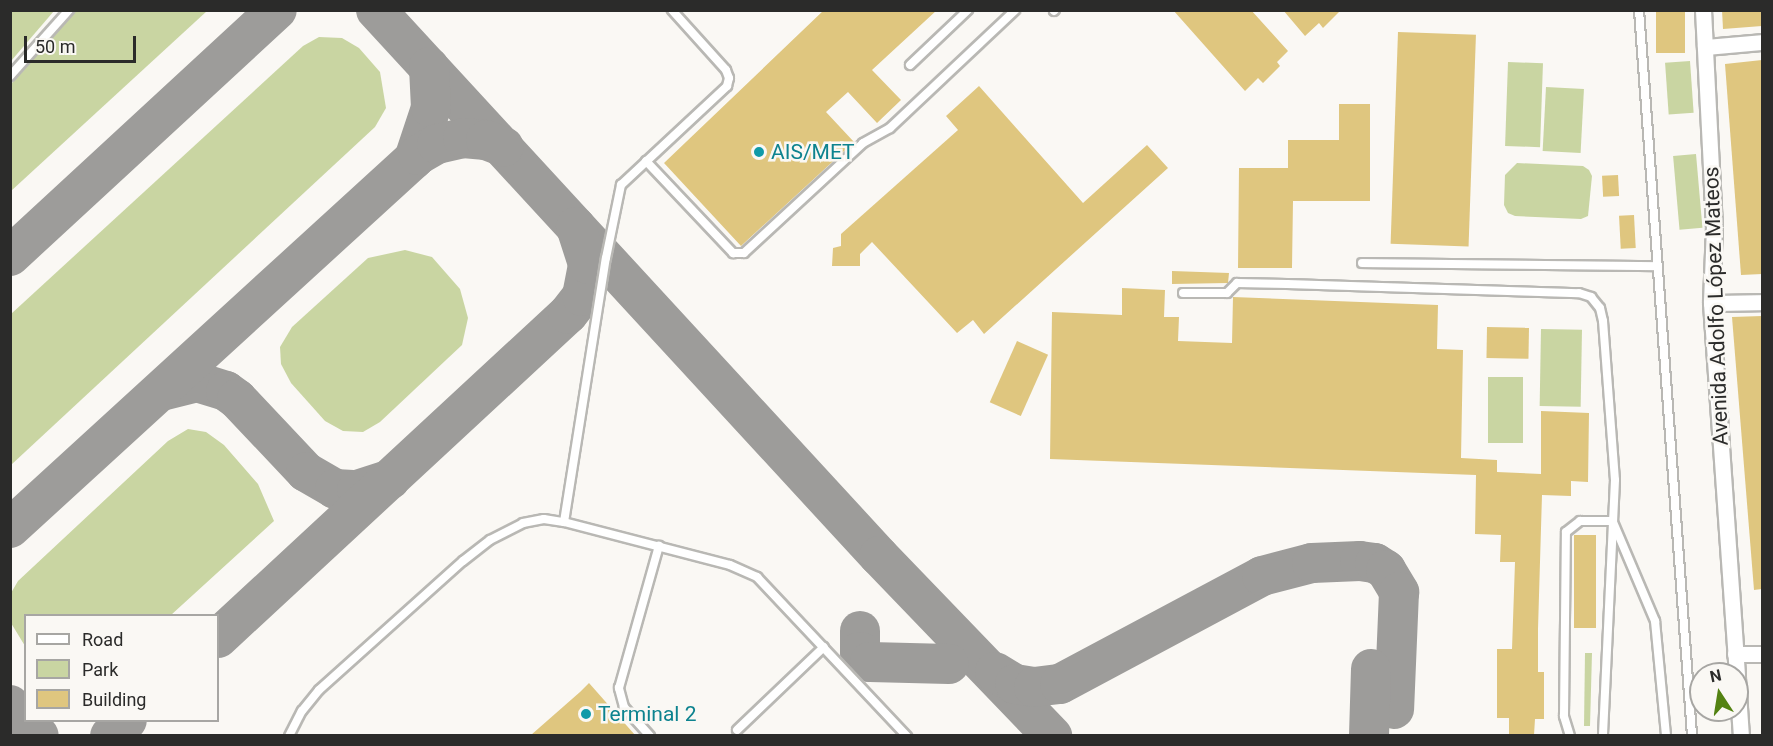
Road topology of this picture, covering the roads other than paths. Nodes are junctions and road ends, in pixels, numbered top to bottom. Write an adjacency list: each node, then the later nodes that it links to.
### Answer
1 (69, 10): 10 (lane)
2 (672, 10): 11 (lane)
3 (968, 10): 9 (lane)
4 (1015, 10): 11 (lane)
5 (1640, 10): 13 (lane)
6 (1703, 10): 8 (street, Avenida Adolfo López Mateos)
7 (1762, 42): 8 (street)
8 (1705, 47): 16 (street, Avenida Adolfo López Mateos)
9 (910, 65)
10 (10, 76)
11 (646, 161): 18 (lane)
12 (1362, 263): 13 (lane)
13 (1658, 266): 31 (lane)
14 (1183, 293): 17 (lane)
15 (1762, 302): 16 (street)
16 (1711, 303): 21 (street, Avenida Adolfo López Mateos)
17 (1612, 521): 28 (lane); 29 (lane); 30 (lane)
18 (564, 522): 19 (lane); 25 (lane)
19 (658, 546): 20 (lane); 26 (lane)
20 (824, 647): 24 (lane); 27 (lane)
21 (1735, 654): 22 (street); 23 (street, Avenida Adolfo López Mateos)
22 (1762, 654)
23 (1736, 662)
24 (737, 730)
25 (289, 735)
26 (650, 735)
27 (907, 735)
28 (1570, 735)
29 (1603, 735)
30 (1666, 735)
31 (1692, 735)

